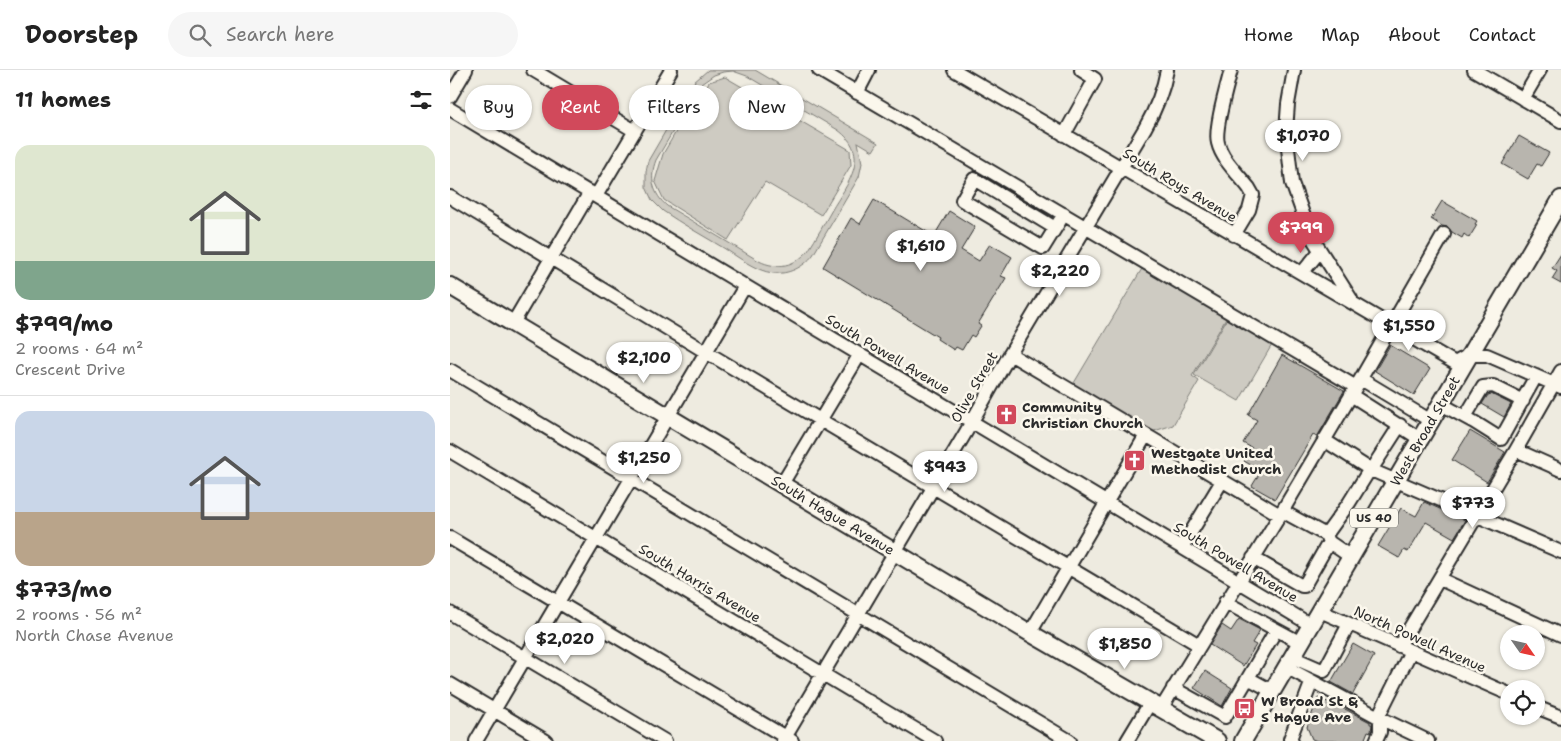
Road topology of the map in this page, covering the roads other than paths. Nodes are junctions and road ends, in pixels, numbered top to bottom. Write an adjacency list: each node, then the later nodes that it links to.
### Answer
1 (466, 70): 15 (street)
2 (533, 70): 19 (street)
3 (671, 70): 19 (street)
4 (819, 70): 14 (street)
5 (870, 70): 14 (street)
6 (954, 70): 20 (street, South Roys Avenue)
7 (1081, 70): 13 (street)
8 (1166, 70): 22 (street, Olive Street)
9 (1231, 70): 31 (street)
10 (1294, 70): 32 (street)
11 (1474, 70): 16 (street)
12 (1540, 70): 16 (street)
13 (1098, 74): 20 (street)
14 (857, 93): 21 (street)
15 (450, 97)
16 (1523, 99): 18 (street)
17 (450, 109): 24 (street, South Powell Avenue)
18 (1561, 121)
19 (635, 131): 24 (street)
20 (1064, 135): 22 (street, South Roys Avenue)
21 (981, 167): 23 (street); 27 (street)
22 (1121, 168): 28 (street, Olive Street); 31 (street, South Roys Avenue)
23 (974, 179): 29 (street); 29 (street)
24 (593, 194): 33 (street); 36 (street, South Powell Avenue)
25 (450, 196): 33 (street)
26 (1561, 199): 43 (main road, West Broad Street / US 40)
27 (1064, 214): 28 (street); 29 (street)
28 (1086, 227): 42 (street, Olive Street); 48 (street)
29 (1055, 228)
30 (1444, 234): 39 (street)
31 (1234, 235): 34 (street, South Roys Avenue)
32 (1320, 251): 34 (street); 37 (street)
33 (551, 257): 38 (street); 40 (street)
34 (1302, 273): 37 (street, South Roys Avenue)
35 (450, 286): 38 (main road, South Hague Avenue)
36 (745, 286): 40 (street); 41 (street, South Powell Avenue)
37 (1352, 302): 39 (street, South Roys Avenue)
38 (513, 323): 53 (main road, South Hague Avenue)
39 (1391, 326): 43 (street, South Roys Avenue); 48 (street)
40 (706, 352): 53 (street); 55 (street)
41 (860, 354): 55 (street); 56 (street, South Powell Avenue)
42 (1010, 354): 56 (street, Olive Street); 59 (street)
43 (1469, 356): 46 (street); 51 (main road, West Broad Street / US 40)
44 (450, 370): 66 (street)
45 (1561, 371): 47 (street)
46 (1536, 376): 47 (street); 50 (street)
47 (1557, 386): 62 (street)
48 (1356, 387): 49 (street); 52 (street); 61 (street)
49 (1391, 397): 52 (street); 57 (street)
50 (1523, 401): 54 (street); 54 (street)
51 (1441, 404): 54 (street); 57 (main road, West Broad Street / US 40)
52 (1381, 414): 58 (street)
53 (668, 416): 66 (street); 69 (main road, South Hague Avenue)
54 (1465, 417)
55 (820, 419): 69 (street); 70 (street)
56 (971, 421): 70 (street, Olive Street); 71 (street, South Powell Avenue)
57 (1431, 421): 60 (main road, West Broad Street / US 40)
58 (1400, 425): 60 (street); 64 (street)
59 (1146, 435): 68 (street); 71 (street)
60 (1420, 439): 67 (main road, West Broad Street / US 40)
61 (1324, 440): 64 (street); 72 (street)
62 (1516, 450): 65 (street); 73 (street)
63 (450, 451): 75 (street, South Harris Avenue)
64 (1370, 470): 67 (street); 76 (street)
65 (1561, 470)
66 (631, 478): 75 (street); 88 (street)
67 (1396, 480): 73 (street); 80 (main road, West Broad Street / US 40)
68 (1222, 481): 72 (street); 77 (street)
69 (782, 484): 78 (main road, South Hague Avenue)
70 (934, 487): 78 (street, Olive Street); 82 (street)
71 (1107, 502): 77 (street, South Powell Avenue); 82 (street)
72 (1281, 513): 76 (street); 81 (street)
73 (1477, 515): 79 (street); 83 (street)
74 (450, 538): 85 (street)
75 (596, 538): 85 (street); 99 (street, South Harris Avenue)
76 (1327, 539): 80 (street); 81 (street)
77 (1182, 547): 84 (street, South Powell Avenue)
78 (895, 552): 88 (street, Olive Street); 92 (main road, South Hague Avenue)
79 (1561, 552)
80 (1351, 557): 89 (main road, West Broad Street / US 40)
81 (1253, 558): 84 (street)
82 (1068, 568): 92 (street); 95 (street)
83 (1440, 579): 93 (street); 96 (street)
84 (1239, 581): 86 (street); 89 (street, South Powell Avenue)
85 (558, 602): 97 (street); 111 (street)
86 (1225, 602): 91 (street); 95 (street)
87 (450, 613): 97 (street)
88 (858, 613): 99 (street, Olive Street); 116 (street)
89 (1315, 618): 90 (street, North Powell Avenue); 94 (main road, West Broad Street / US 40)
90 (1350, 624): 96 (street, North Powell Avenue); 98 (street)
91 (1276, 630): 94 (street); 100 (street)
92 (1030, 633): 106 (main road, South Hague Avenue)
93 (1561, 635)
94 (1301, 643): 98 (main road, West Broad Street / US 40)
95 (1199, 645): 103 (street)
96 (1405, 649): 104 (street, North Powell Avenue); 110 (street)
97 (526, 658): 107 (street); 114 (street)
98 (1289, 662): 101 (street); 105 (main road, West Broad Street / US 40)
99 (822, 674): 111 (street, Olive Street); 115 (street, South Harris Avenue)
100 (1248, 678): 103 (street); 105 (street)
101 (1312, 682): 110 (street); 120 (street)
102 (450, 684): 107 (street)
103 (1173, 688): 106 (street)
104 (1500, 690)
105 (1272, 691): 119 (main road, West Broad Street / US 40)
106 (1155, 706): 117 (street); 118 (main road, South Hague Avenue)
107 (494, 710): 112 (street); 113 (street)
108 (1545, 710): 109 (street)
109 (1561, 717)
110 (1380, 718): 121 (street); 122 (street)
111 (787, 740)
112 (476, 741)
113 (546, 741)
114 (665, 741)
115 (935, 741)
116 (1070, 741)
117 (1127, 741)
118 (1217, 741)
119 (1243, 741)
120 (1292, 741)
121 (1376, 741)
122 (1428, 741)

